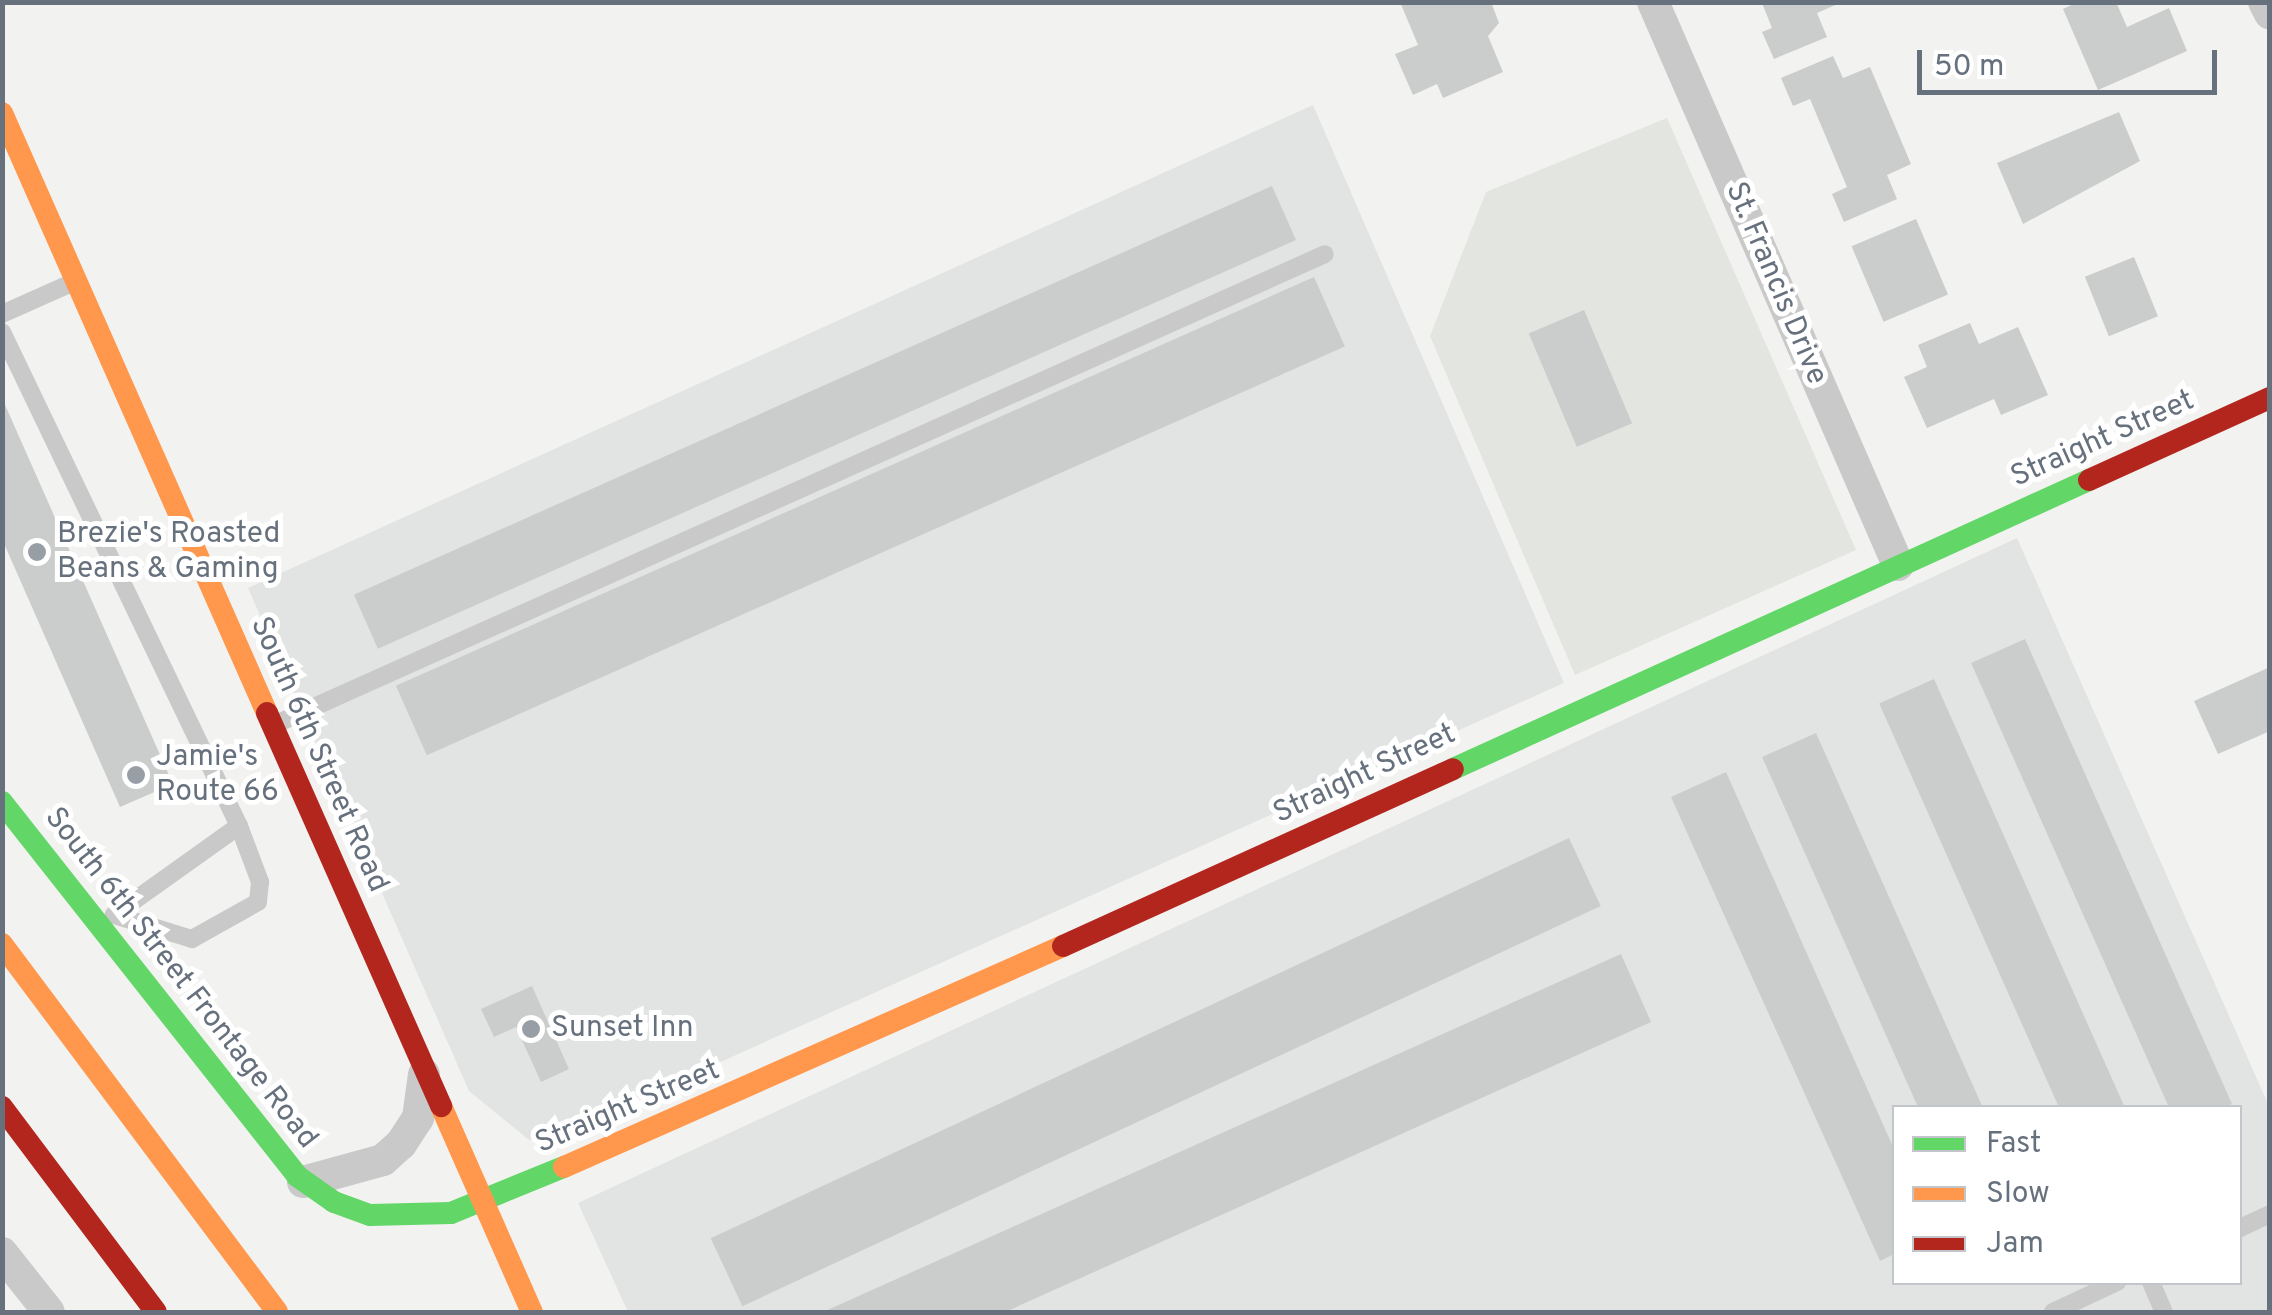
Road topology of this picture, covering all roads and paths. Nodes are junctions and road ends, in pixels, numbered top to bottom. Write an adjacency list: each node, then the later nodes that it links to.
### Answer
1 (1653, 2): 10 (street, St. Francis Drive)
2 (2264, 2): 3 (street)
3 (2270, 14)
4 (2, 113): 6 (street, South 6th Street Road)
5 (1325, 254): 11 (lane)
6 (77, 281): 7 (lane); 11 (street, South 6th Street Road)
7 (2, 314)
8 (2, 332): 13 (lane)
9 (2270, 398): 10 (street, Straight Street)
10 (1898, 565): 19 (street, Straight Street)
11 (272, 725): 16 (street, South 6th Street Road)
12 (2, 802): 14 (street, South 6th Street Frontage Road)
13 (238, 826): 14 (lane); 14 (lane)
14 (107, 919): 18 (street, South 6th Street Frontage Road)
15 (2, 944): 27 (street)
16 (424, 1070): 18 (street); 19 (street, South 6th Street Road)
17 (2, 1106): 26 (street)
18 (303, 1182): 19 (street, South 6th Street Frontage Road)
19 (484, 1201): 28 (street)
20 (2270, 1214): 21 (lane)
21 (2242, 1227)
22 (2, 1252): 25 (street)
23 (2111, 1285): 29 (lane)
24 (2153, 1285): 30 (lane)
25 (49, 1312)
26 (156, 1312)
27 (277, 1312)
28 (532, 1312)
29 (2053, 1312)
30 (2164, 1312)

